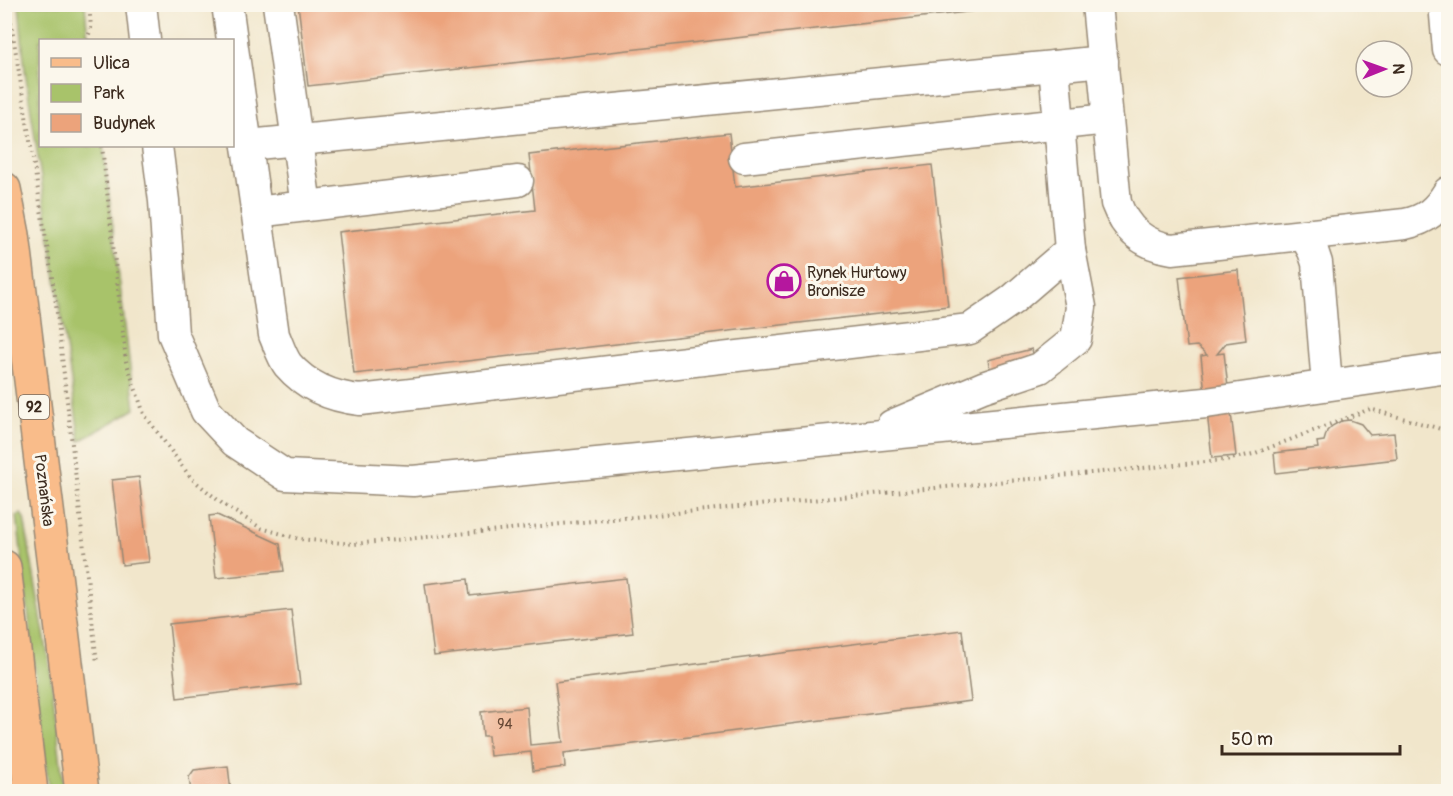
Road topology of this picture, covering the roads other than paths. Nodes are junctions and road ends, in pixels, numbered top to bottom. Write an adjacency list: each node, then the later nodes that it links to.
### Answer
1 (141, 4): 6 (lane)
2 (227, 4): 7 (lane)
3 (278, 4): 14 (lane)
4 (1097, 4): 10 (lane)
5 (1447, 4): 8 (lane)
6 (145, 39)
7 (232, 39)
8 (1449, 50)
9 (234, 55): 15 (lane)
10 (1103, 61): 11 (lane); 12 (lane)
11 (1054, 66): 13 (lane); 14 (lane)
12 (1108, 119): 13 (lane); 23 (lane)
13 (1059, 123): 17 (lane); 24 (lane)
14 (297, 141): 15 (lane); 21 (lane)
15 (247, 145): 22 (lane)
16 (157, 147): 27 (lane)
17 (744, 158)
18 (518, 181): 21 (lane)
19 (4, 189): 30 (main road, Poznańska / 92)
20 (1449, 192): 23 (lane)
21 (306, 206): 22 (lane)
22 (256, 212): 24 (lane)
23 (1304, 236): 26 (lane)
24 (1070, 250): 27 (lane)
25 (1449, 368): 26 (lane)
26 (1327, 385): 27 (lane)
27 (864, 437)
28 (4, 567): 29 (main road)
29 (31, 792)
30 (82, 792)

